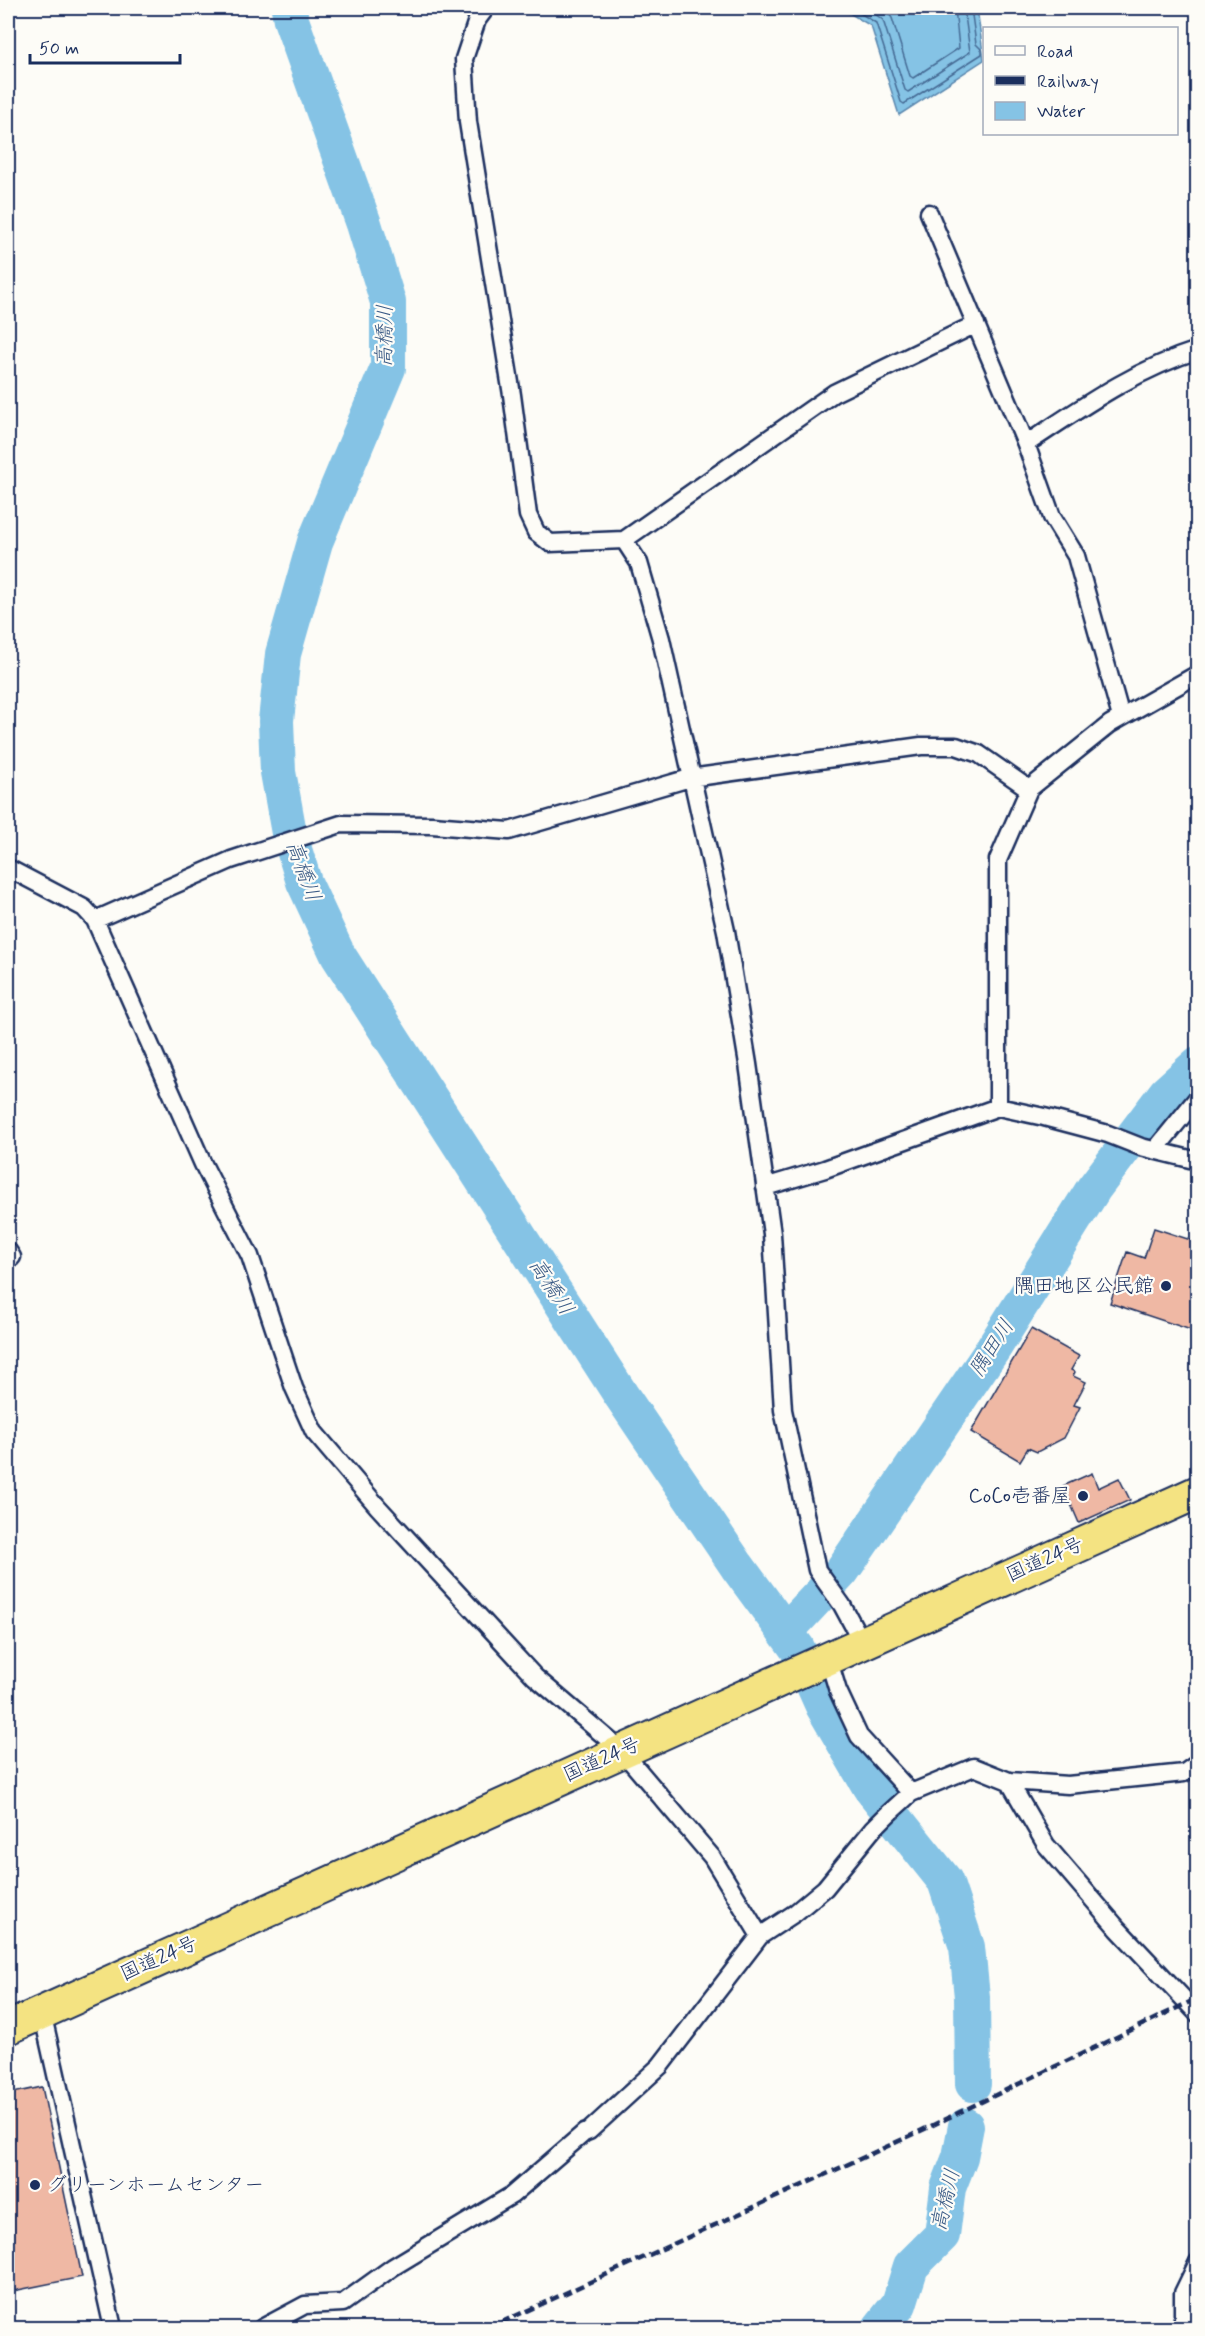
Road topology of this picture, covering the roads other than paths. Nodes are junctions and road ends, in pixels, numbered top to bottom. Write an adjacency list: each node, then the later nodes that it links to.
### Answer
1 (486, 8): 6 (street)
2 (929, 213): 3 (street)
3 (976, 324): 5 (street); 6 (street)
4 (1197, 350): 5 (street)
5 (1026, 444): 8 (street)
6 (624, 540): 9 (street)
7 (1197, 674): 8 (street)
8 (1121, 717): 10 (street)
9 (690, 778): 10 (street); 12 (street); 17 (street)
10 (1029, 789): 14 (street)
11 (8, 868): 12 (street)
12 (95, 920): 23 (street)
13 (1197, 1097): 15 (street)
14 (998, 1107): 15 (street); 17 (street)
15 (1148, 1149): 16 (street)
16 (1197, 1161)
17 (765, 1187): 21 (street)
18 (8, 1251): 19 (street)
19 (8, 1260)
20 (1197, 1492): 21 (highway, 国道24号)
21 (862, 1642): 22 (highway, 国道24号)
22 (828, 1658): 23 (highway, 国道24号); 26 (street)
23 (622, 1751): 27 (street); 28 (highway, 国道24号)
24 (1197, 1763): 25 (street)
25 (1010, 1781): 26 (street); 29 (street)
26 (911, 1793): 27 (street)
27 (760, 1936): 33 (street)
28 (42, 2012): 30 (highway, 国道24号); 32 (street)
29 (1197, 2014)
30 (8, 2028)
31 (1197, 2262): 34 (street)
32 (113, 2328)
33 (262, 2328)
34 (1183, 2328)

